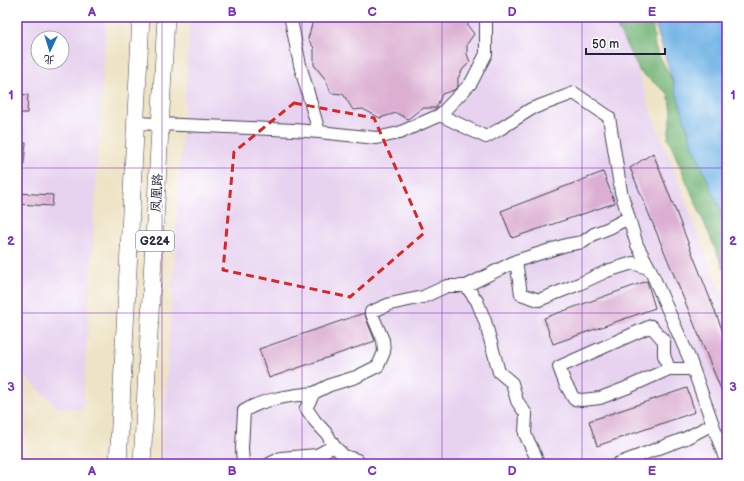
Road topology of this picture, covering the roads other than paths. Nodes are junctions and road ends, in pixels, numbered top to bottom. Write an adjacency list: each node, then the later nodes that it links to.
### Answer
1 (141, 17): 6 (highway, 凤凰路 / G224)
2 (166, 17): 7 (highway, 凤凰路 / G224)
3 (486, 17): 5 (street)
4 (291, 18): 8 (street)
5 (440, 115): 8 (street); 9 (street)
6 (136, 123): 7 (street); 18 (highway, 凤凰路 / G224)
7 (161, 123): 8 (street); 19 (highway, 凤凰路 / G224)
8 (320, 132)
9 (628, 218): 10 (street); 11 (street)
10 (516, 261): 11 (street); 12 (street)
11 (650, 269): 13 (street)
12 (466, 286): 15 (street); 23 (street)
13 (693, 369): 14 (street); 16 (street)
14 (669, 370): 14 (street)
15 (314, 393): 17 (street); 20 (street)
16 (713, 424): 24 (street); 25 (street)
17 (334, 446): 21 (street); 22 (street)
18 (118, 464)
19 (142, 464)
20 (243, 464)
21 (269, 464)
22 (359, 464)
23 (538, 464)
24 (617, 464)
25 (727, 464)

